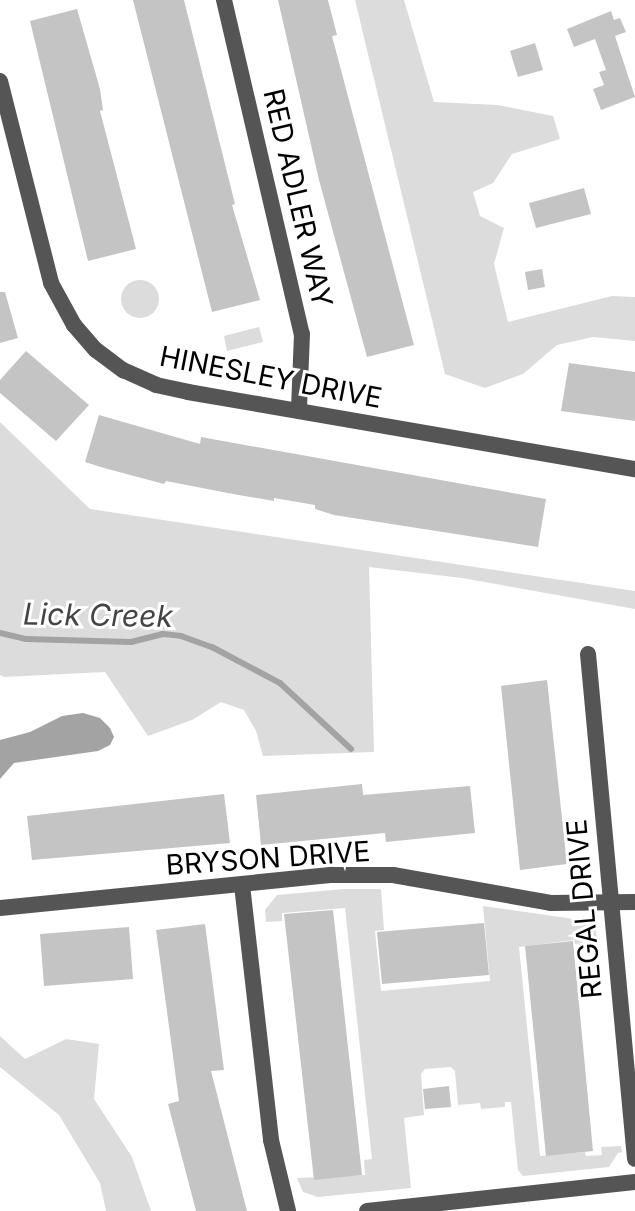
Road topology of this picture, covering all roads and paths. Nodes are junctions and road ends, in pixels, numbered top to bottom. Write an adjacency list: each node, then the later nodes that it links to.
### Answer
1 (224, 0): 3 (street, RED ADLER WAY)
2 (0, 81): 3 (street, HINESLEY DRIVE)
3 (299, 410): 4 (street, HINESLEY DRIVE)
4 (635, 469)
5 (588, 654): 8 (street, REGAL DRIVE)
6 (242, 885): 8 (street, BRYSON DRIVE); 9 (street, BRYSON DRIVE); 12 (street)
7 (635, 902): 8 (street, BRYSON DRIVE)
8 (609, 904): 10 (street, REGAL DRIVE)
9 (0, 908)
10 (635, 1159)
11 (635, 1182): 13 (street)
12 (288, 1211)
13 (367, 1211)

